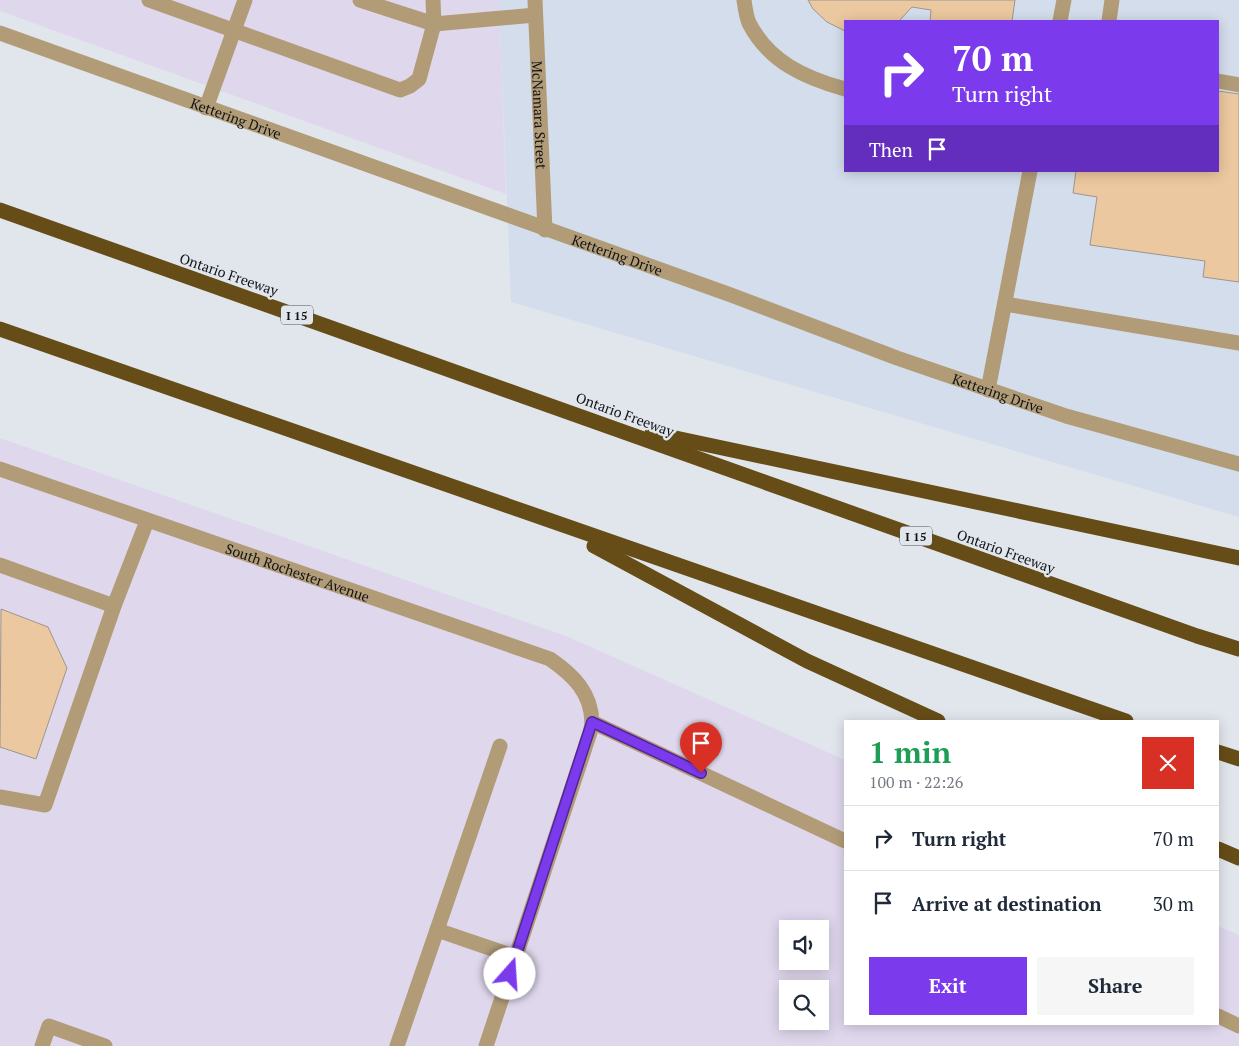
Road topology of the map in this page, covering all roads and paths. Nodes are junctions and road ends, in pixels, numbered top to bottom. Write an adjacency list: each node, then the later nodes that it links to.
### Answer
1 (149, 0): 12 (street)
2 (245, 0): 12 (street)
3 (433, 0): 11 (street)
4 (744, 0): 16 (street)
5 (1064, 0): 9 (street)
6 (1112, 0): 10 (street)
7 (364, 1): 11 (street)
8 (535, 7): 11 (street); 20 (street, McNamara Street)
9 (1060, 20)
10 (1109, 20)
11 (434, 24): 12 (street)
12 (234, 30): 17 (street)
13 (0, 33): 17 (street, Kettering Drive)
14 (1219, 81): 15 (street)
15 (1239, 85)
16 (844, 89)
17 (206, 108): 20 (street, Kettering Drive)
18 (1030, 172): 21 (street)
19 (0, 210): 25 (highway, Ontario Freeway / I 15)
20 (545, 230): 24 (street, Kettering Drive)
21 (1005, 304): 23 (street); 24 (street)
22 (0, 329): 29 (highway)
23 (1239, 343)
24 (988, 390): 26 (street, Kettering Drive)
25 (594, 420): 30 (highway); 33 (highway, Ontario Freeway / I 15)
26 (1239, 464)
27 (0, 469): 28 (street, South Rochester Avenue)
28 (147, 521): 32 (street); 36 (street, South Rochester Avenue)
29 (556, 525): 34 (highway); 35 (highway)
30 (1239, 558)
31 (0, 565): 32 (street)
32 (114, 606): 40 (street)
33 (1239, 649)
34 (936, 720)
35 (1123, 720)
36 (592, 722): 41 (street); 45 (street)
37 (500, 746): 44 (street)
38 (1219, 752): 39 (highway)
39 (1239, 759)
40 (0, 797)
41 (844, 841)
42 (1219, 849): 43 (highway)
43 (1239, 858)
44 (437, 930): 45 (street); 50 (street)
45 (516, 957): 51 (street)
46 (1219, 1016): 47 (street)
47 (1239, 1026)
48 (42, 1046): 49 (street)
49 (104, 1046)
50 (398, 1046)
51 (486, 1046)

